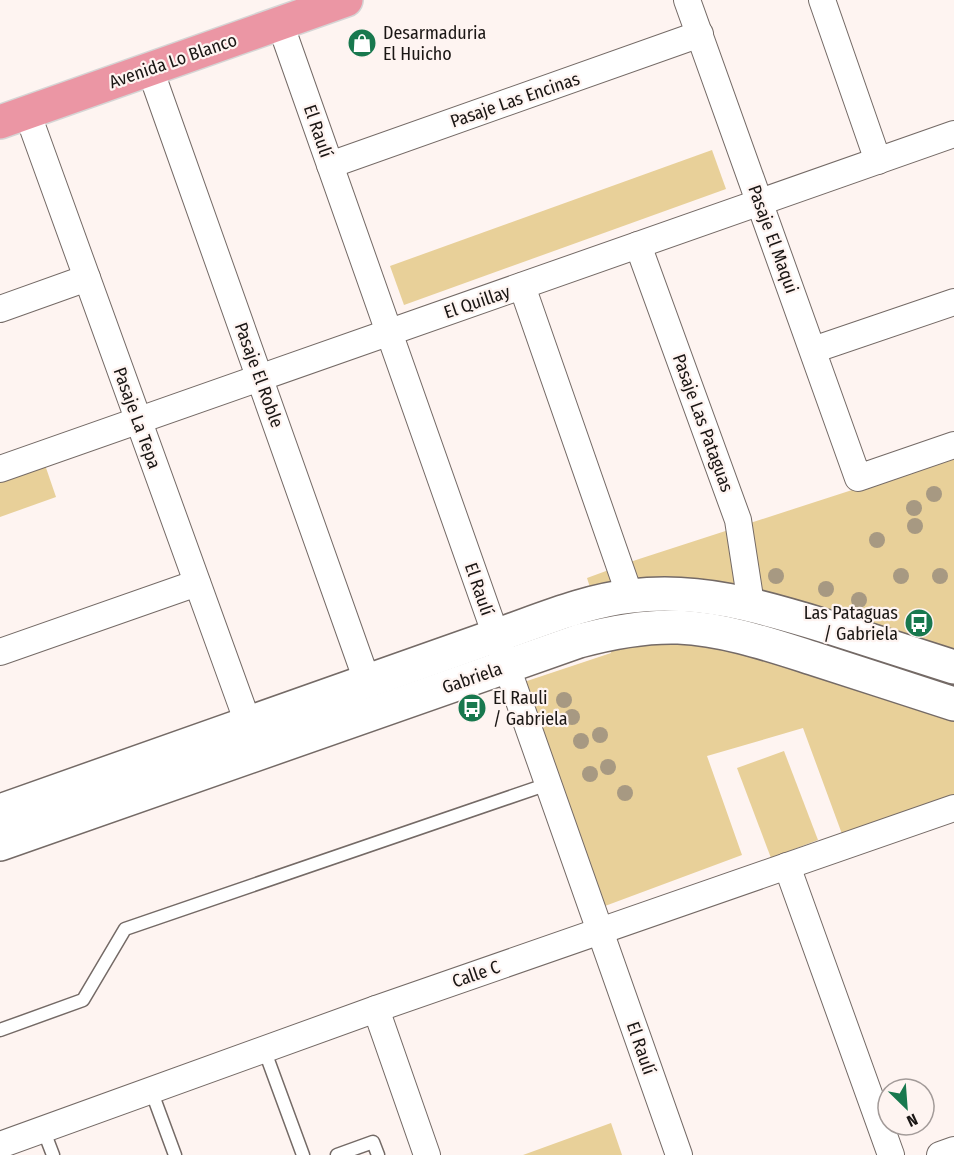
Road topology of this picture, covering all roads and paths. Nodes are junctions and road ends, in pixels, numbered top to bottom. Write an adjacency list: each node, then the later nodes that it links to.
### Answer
1 (346, 0): 4 (main road, Avenida Lo Blanco)
2 (687, 0): 5 (street, Pasaje El Maqui)
3 (822, 0): 9 (street)
4 (280, 23): 6 (main road, Avenida Lo Blanco); 10 (street, El Raulí)
5 (700, 34): 10 (street, Pasaje Las Encinas); 11 (street, Pasaje El Maqui)
6 (150, 69): 7 (main road, Avenida Lo Blanco); 19 (street, Pasaje El Roble)
7 (14, 117): 13 (street, Pasaje La Tepa)
8 (954, 134): 9 (street, El Quillay)
9 (878, 161): 11 (street, El Quillay)
10 (330, 165): 17 (street, El Raulí)
11 (760, 202): 12 (street, El Quillay); 18 (street, Pasaje El Maqui)
12 (638, 245): 14 (street, El Quillay); 25 (street, Pasaje Las Pataguas)
13 (87, 278): 16 (street); 20 (street, Pasaje La Tepa)
14 (522, 286): 17 (street, El Quillay); 24 (street)
15 (954, 302): 18 (street)
16 (0, 309)
17 (389, 333): 19 (street, El Quillay); 26 (street, El Raulí)
18 (813, 350): 21 (street, Pasaje El Maqui)
19 (260, 378): 20 (street, El Quillay); 30 (street, Pasaje El Roble)
20 (138, 421): 22 (street, El Quillay); 23 (street, Pasaje La Tepa)
21 (954, 445)
22 (0, 470)
23 (197, 583): 27 (street); 32 (street, Pasaje La Tepa)
24 (630, 596): 25 (street, Gabriela); 26 (street, Gabriela)
25 (751, 604): 29 (street, Gabriela)
26 (495, 636): 28 (street, El Raulí); 30 (street, Gabriela)
27 (0, 652)
28 (506, 666): 31 (street, Gabriela); 33 (street, El Raulí); 36 (street, Gabriela)
29 (954, 667)
30 (367, 681): 32 (street, Gabriela)
31 (954, 704)
32 (248, 723): 35 (street, Gabriela)
33 (548, 784): 38 (street, El Raulí); 40 (lane)
34 (954, 808): 37 (street, Calle C)
35 (0, 811)
36 (0, 844)
37 (787, 866): 38 (street, Calle C); 53 (street)
38 (600, 930): 39 (street, Calle C); 52 (street, El Raulí)
39 (376, 1009): 41 (street, Calle C); 51 (street)
40 (0, 1030)
41 (264, 1049): 42 (street, Calle C); 48 (lane)
42 (151, 1090): 43 (street, Calle C); 47 (lane)
43 (43, 1130): 44 (street, Calle C); 46 (lane)
44 (0, 1145)
45 (954, 1150): 54 (street)
46 (53, 1155)
47 (175, 1155)
48 (303, 1155)
49 (337, 1155): 50 (lane)
50 (378, 1155)
51 (427, 1155)
52 (679, 1155)
53 (891, 1155)
54 (940, 1155)

